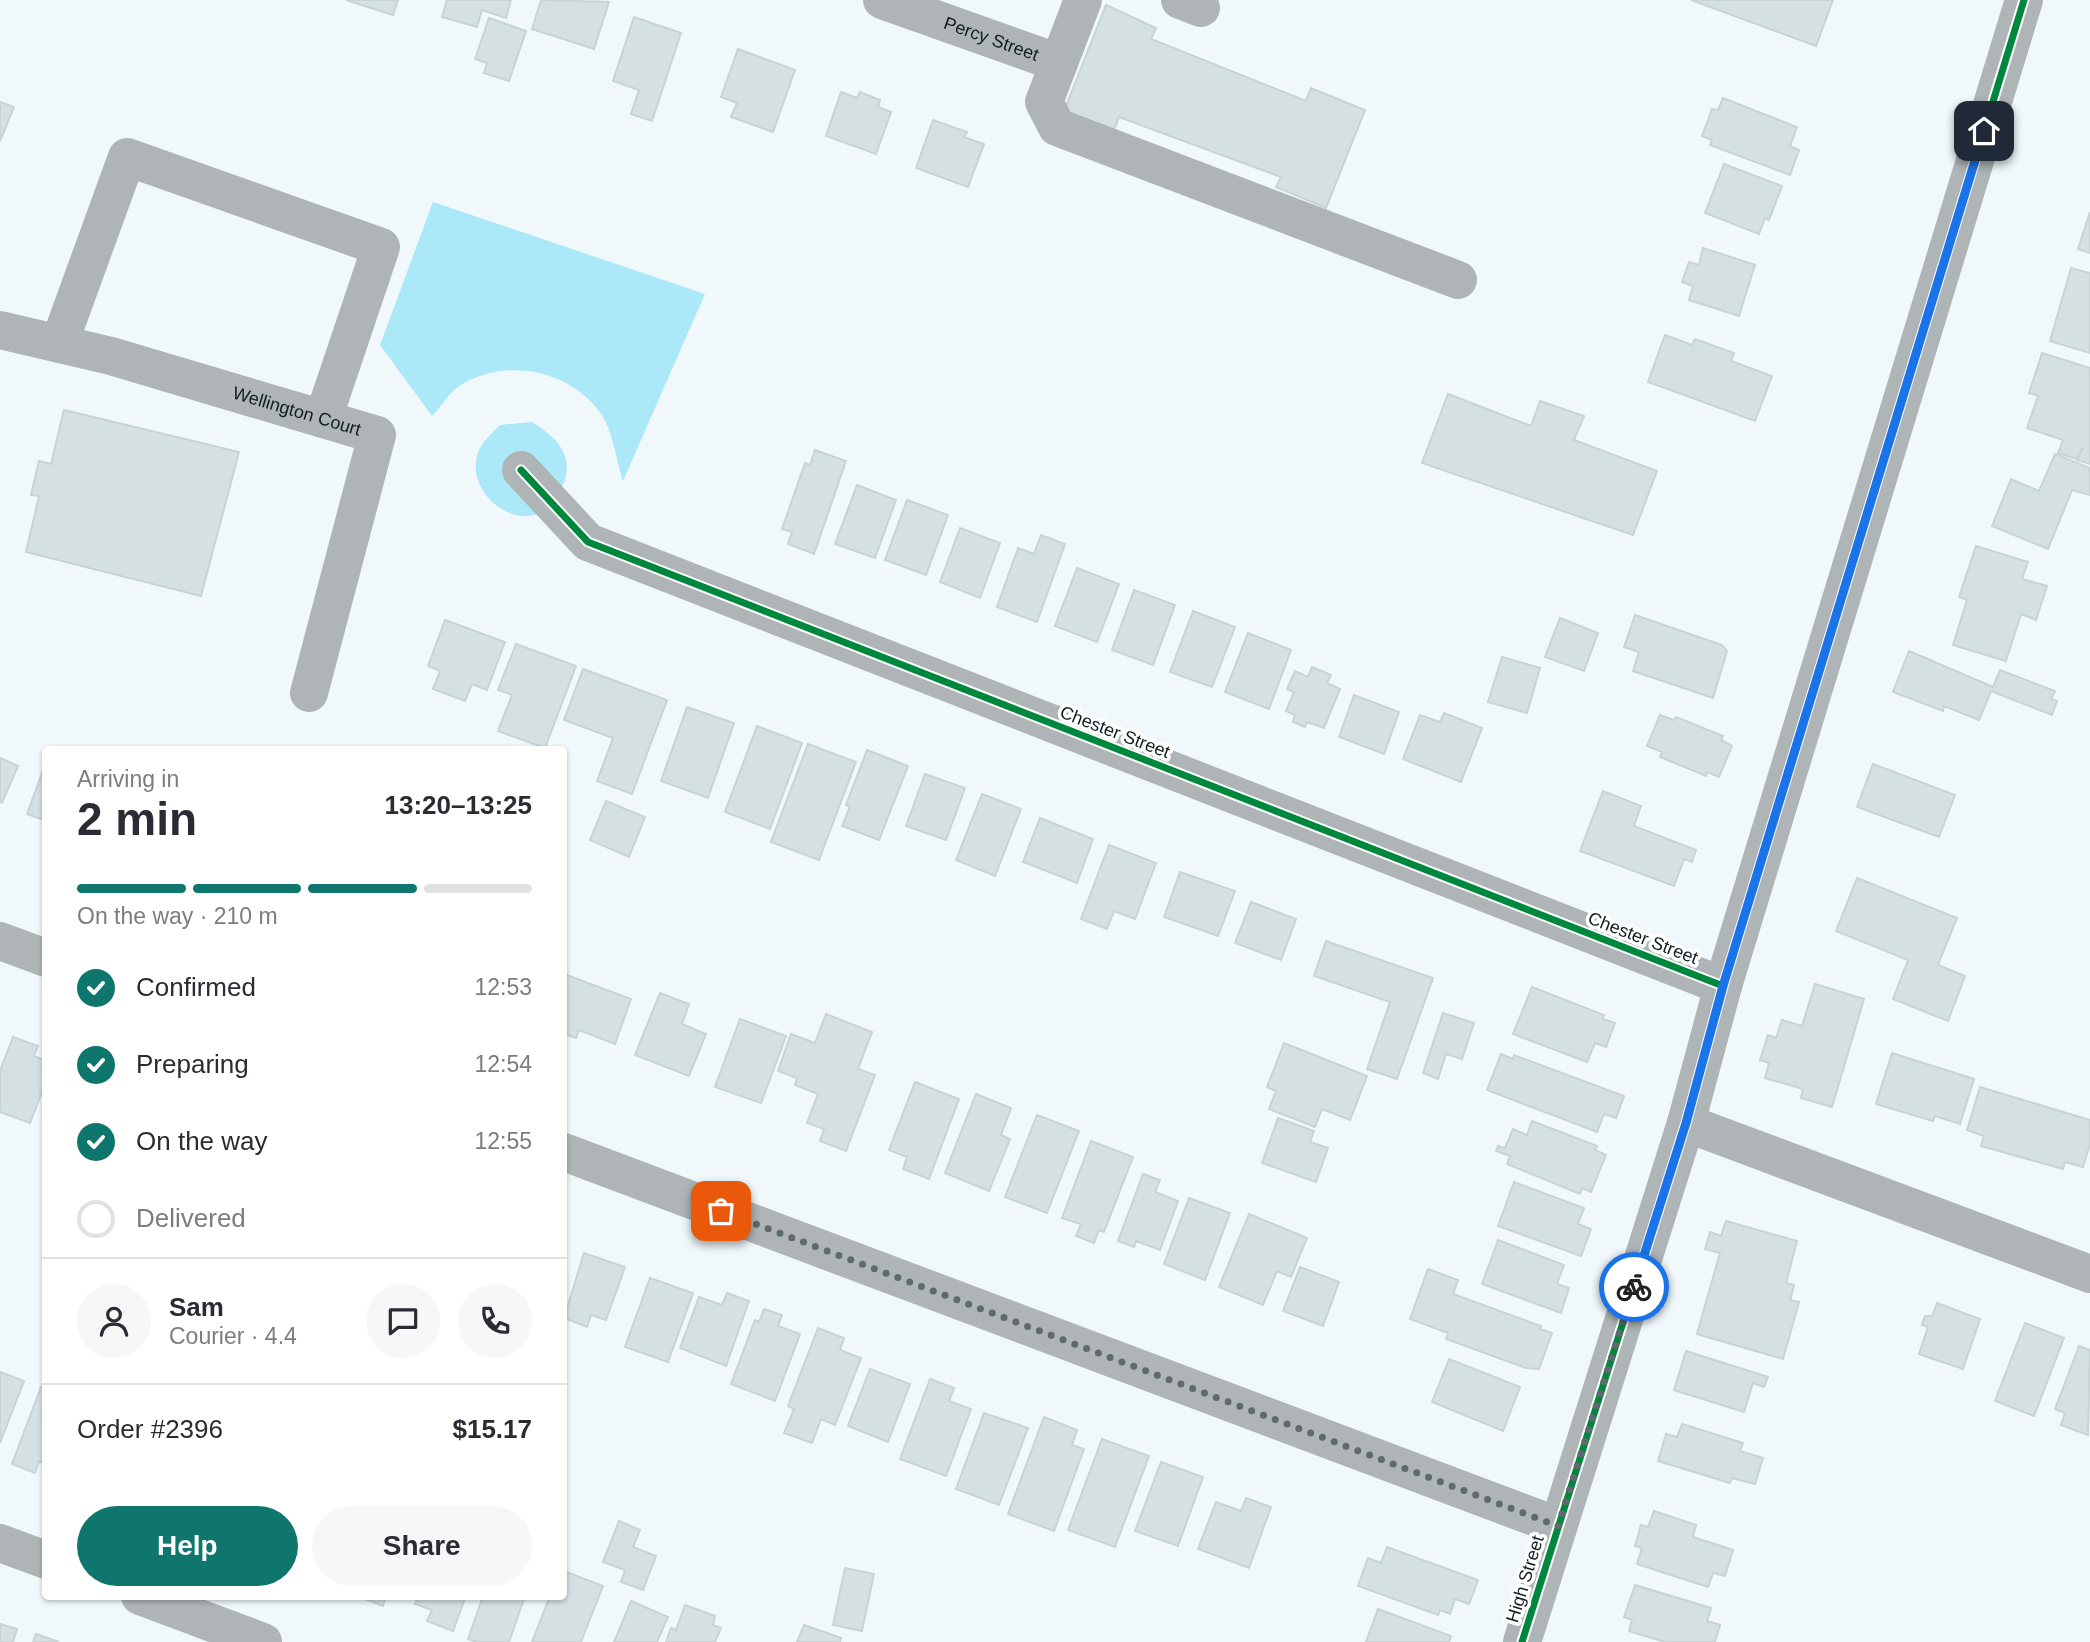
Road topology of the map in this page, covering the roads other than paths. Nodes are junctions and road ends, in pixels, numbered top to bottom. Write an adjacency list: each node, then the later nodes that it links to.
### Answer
1 (882, 0): 4 (street, Percy Street)
2 (1083, 0): 4 (street)
3 (2024, 0): 13 (street, High Street)
4 (1059, 63): 5 (street)
5 (1458, 280)
6 (0, 330): 7 (street, Wellington Court)
7 (59, 344): 8 (street, Wellington Court); 8 (street)
8 (323, 419): 10 (street, Wellington Court)
9 (521, 470): 13 (street, Chester Street)
10 (309, 693)
11 (0, 941): 12 (street)
12 (42, 957)
13 (1723, 986): 14 (street, High Street)
14 (1686, 1123): 16 (street); 17 (street, High Street)
15 (567, 1154): 17 (street)
16 (2090, 1274)
17 (1558, 1526): 22 (street, High Street)
18 (0, 1543): 19 (street)
19 (42, 1559)
20 (151, 1600): 21 (street)
21 (263, 1642)
22 (1522, 1642)

